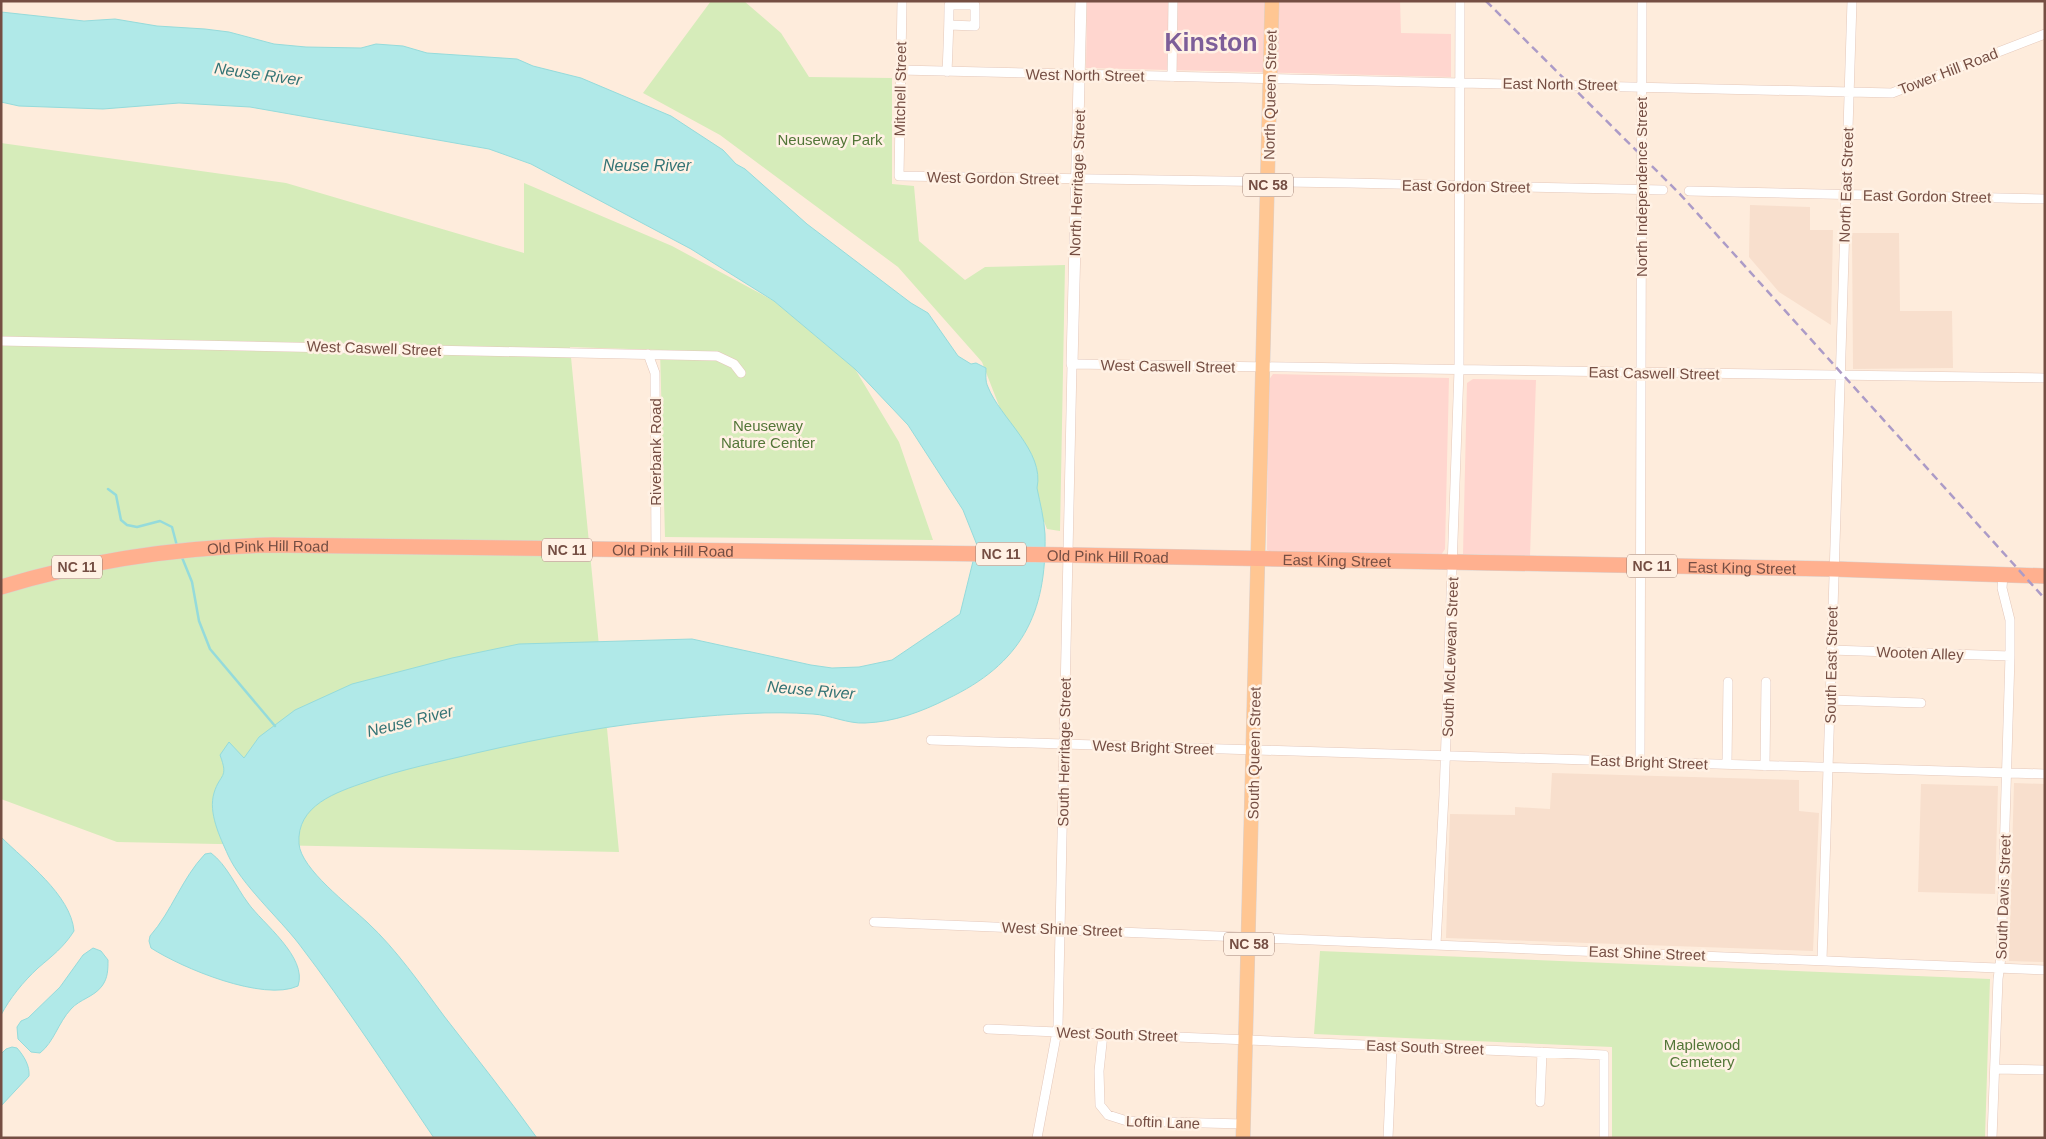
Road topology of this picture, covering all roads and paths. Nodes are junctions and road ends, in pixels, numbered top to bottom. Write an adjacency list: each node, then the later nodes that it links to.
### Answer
1 (902, 1): 10 (street, Mitchell Street)
2 (1081, 1): 12 (street, North Herritage Street)
3 (1173, 1): 13 (street)
4 (1272, 1): 14 (main road, North Queen Street / NC 58)
5 (1460, 1): 15 (street, South McLewean Street)
6 (1642, 1): 16 (street, North Independence Street)
7 (1852, 1): 17 (street, North East Street)
8 (949, 25): 11 (street)
9 (2045, 34): 17 (street, Tower Hill Road)
10 (900, 70): 11 (street, West North Street); 18 (street, Mitchell Street)
11 (947, 72): 12 (street, West North Street)
12 (1080, 74): 13 (street, West North Street); 19 (street, North Herritage Street)
13 (1172, 76): 14 (street, West North Street)
14 (1270, 79): 15 (street, East North Street); 20 (main road, North Queen Street / NC 58)
15 (1460, 83): 16 (street, East North Street); 21 (street, South McLewean Street)
16 (1641, 86): 17 (street, East North Street); 22 (street, North Independence Street)
17 (1849, 93): 25 (street, North East Street)
18 (899, 176): 19 (street, West Gordon Street)
19 (1077, 180): 20 (street, West Gordon Street); 29 (street, North Herritage Street)
20 (1268, 183): 21 (street, East Gordon Street); 30 (main road, North Queen Street / NC 58)
21 (1459, 186): 22 (street, East Gordon Street); 31 (street, South McLewean Street)
22 (1642, 190): 23 (street, East Gordon Street); 34 (street, North Independence Street)
23 (1663, 190)
24 (1689, 191): 25 (street, East Gordon Street)
25 (1845, 194): 26 (street, East Gordon Street); 32 (street, North East Street)
26 (2045, 199)
27 (1, 341): 28 (street, West Caswell Street)
28 (648, 354): 33 (street, West Caswell Street); 36 (street, Riverbank Road)
29 (1072, 364): 30 (street, West Caswell Street); 37 (street, South Herritage Street)
30 (1264, 369): 31 (street, East Caswell Street); 38 (main road, South Queen Street / NC 58)
31 (1459, 370): 34 (street, East Caswell Street); 39 (street, South McLewean Street)
32 (1839, 372): 34 (street, East Caswell Street); 35 (street, East Caswell Street); 41 (street, South East Street)
33 (741, 373)
34 (1641, 373): 40 (street, North Independence Street)
35 (2045, 378)
36 (656, 552): 37 (highway, Old Pink Hill Road / NC 11); 44 (highway, Old Pink Hill Road / NC 11)
37 (1064, 555): 38 (highway, Old Pink Hill Road / NC 11); 52 (street, South Herritage Street)
38 (1260, 560): 39 (highway, East King Street / NC 11); 53 (main road, South Queen Street / NC 58)
39 (1453, 563): 40 (highway, East King Street / NC 11); 54 (street, South McLewean Street)
40 (1641, 565): 41 (highway, East King Street / NC 11); 55 (street, North Independence Street)
41 (1833, 568): 42 (highway, East King Street / NC 11); 45 (street, South East Street)
42 (2003, 575): 43 (highway, East King Street / NC 11); 46 (street, South Davis Street)
43 (2045, 576)
44 (1, 587)
45 (1831, 650): 46 (street, Wooten Alley); 49 (street, South East Street)
46 (2010, 656): 59 (street, South Davis Street)
47 (1728, 682): 56 (street)
48 (1766, 682): 57 (street)
49 (1830, 700): 50 (street); 58 (street, South East Street)
50 (1921, 703)
51 (931, 740): 52 (street, West Bright Street)
52 (1065, 744): 53 (street, West Bright Street); 62 (street, South Herritage Street)
53 (1254, 750): 54 (street, East Bright Street); 63 (main road, South Queen Street / NC 58)
54 (1445, 757): 55 (street, East Bright Street); 64 (street, South McLewean Street)
55 (1640, 762): 56 (street, East Bright Street)
56 (1727, 764): 57 (street, East Bright Street)
57 (1765, 766): 58 (street, East Bright Street)
58 (1828, 768): 59 (street, East Bright Street); 65 (street, South East Street)
59 (2006, 774): 60 (street, East Bright Street); 66 (street, South Davis Street)
60 (2045, 774)
61 (874, 922): 62 (street, West Shine Street)
62 (1060, 929): 63 (street, West Shine Street); 69 (street, South Herritage Street)
63 (1249, 936): 64 (street, East Shine Street); 71 (main road, South Queen Street / NC 58)
64 (1436, 944): 65 (street, East Shine Street)
65 (1822, 960): 66 (street, East Shine Street)
66 (2000, 968): 67 (street, East Shine Street); 74 (street, South Davis Street)
67 (2045, 970)
68 (988, 1029): 69 (street, West South Street)
69 (1056, 1032): 70 (street, West South Street); 78 (street, South Herritage Street)
70 (1103, 1034): 71 (street, West South Street); 77 (street, Loftin Lane)
71 (1246, 1039): 72 (street, East South Street); 77 (main road, South Queen Street / NC 58)
72 (1392, 1046): 73 (street, East South Street); 79 (street)
73 (1542, 1052): 76 (street); 80 (street, East South Street)
74 (1995, 1069): 75 (street); 81 (street, South Davis Street)
75 (2045, 1070)
76 (1540, 1102)
77 (1244, 1131)
78 (1037, 1138)
79 (1388, 1138)
80 (1604, 1138)
81 (1992, 1138)

